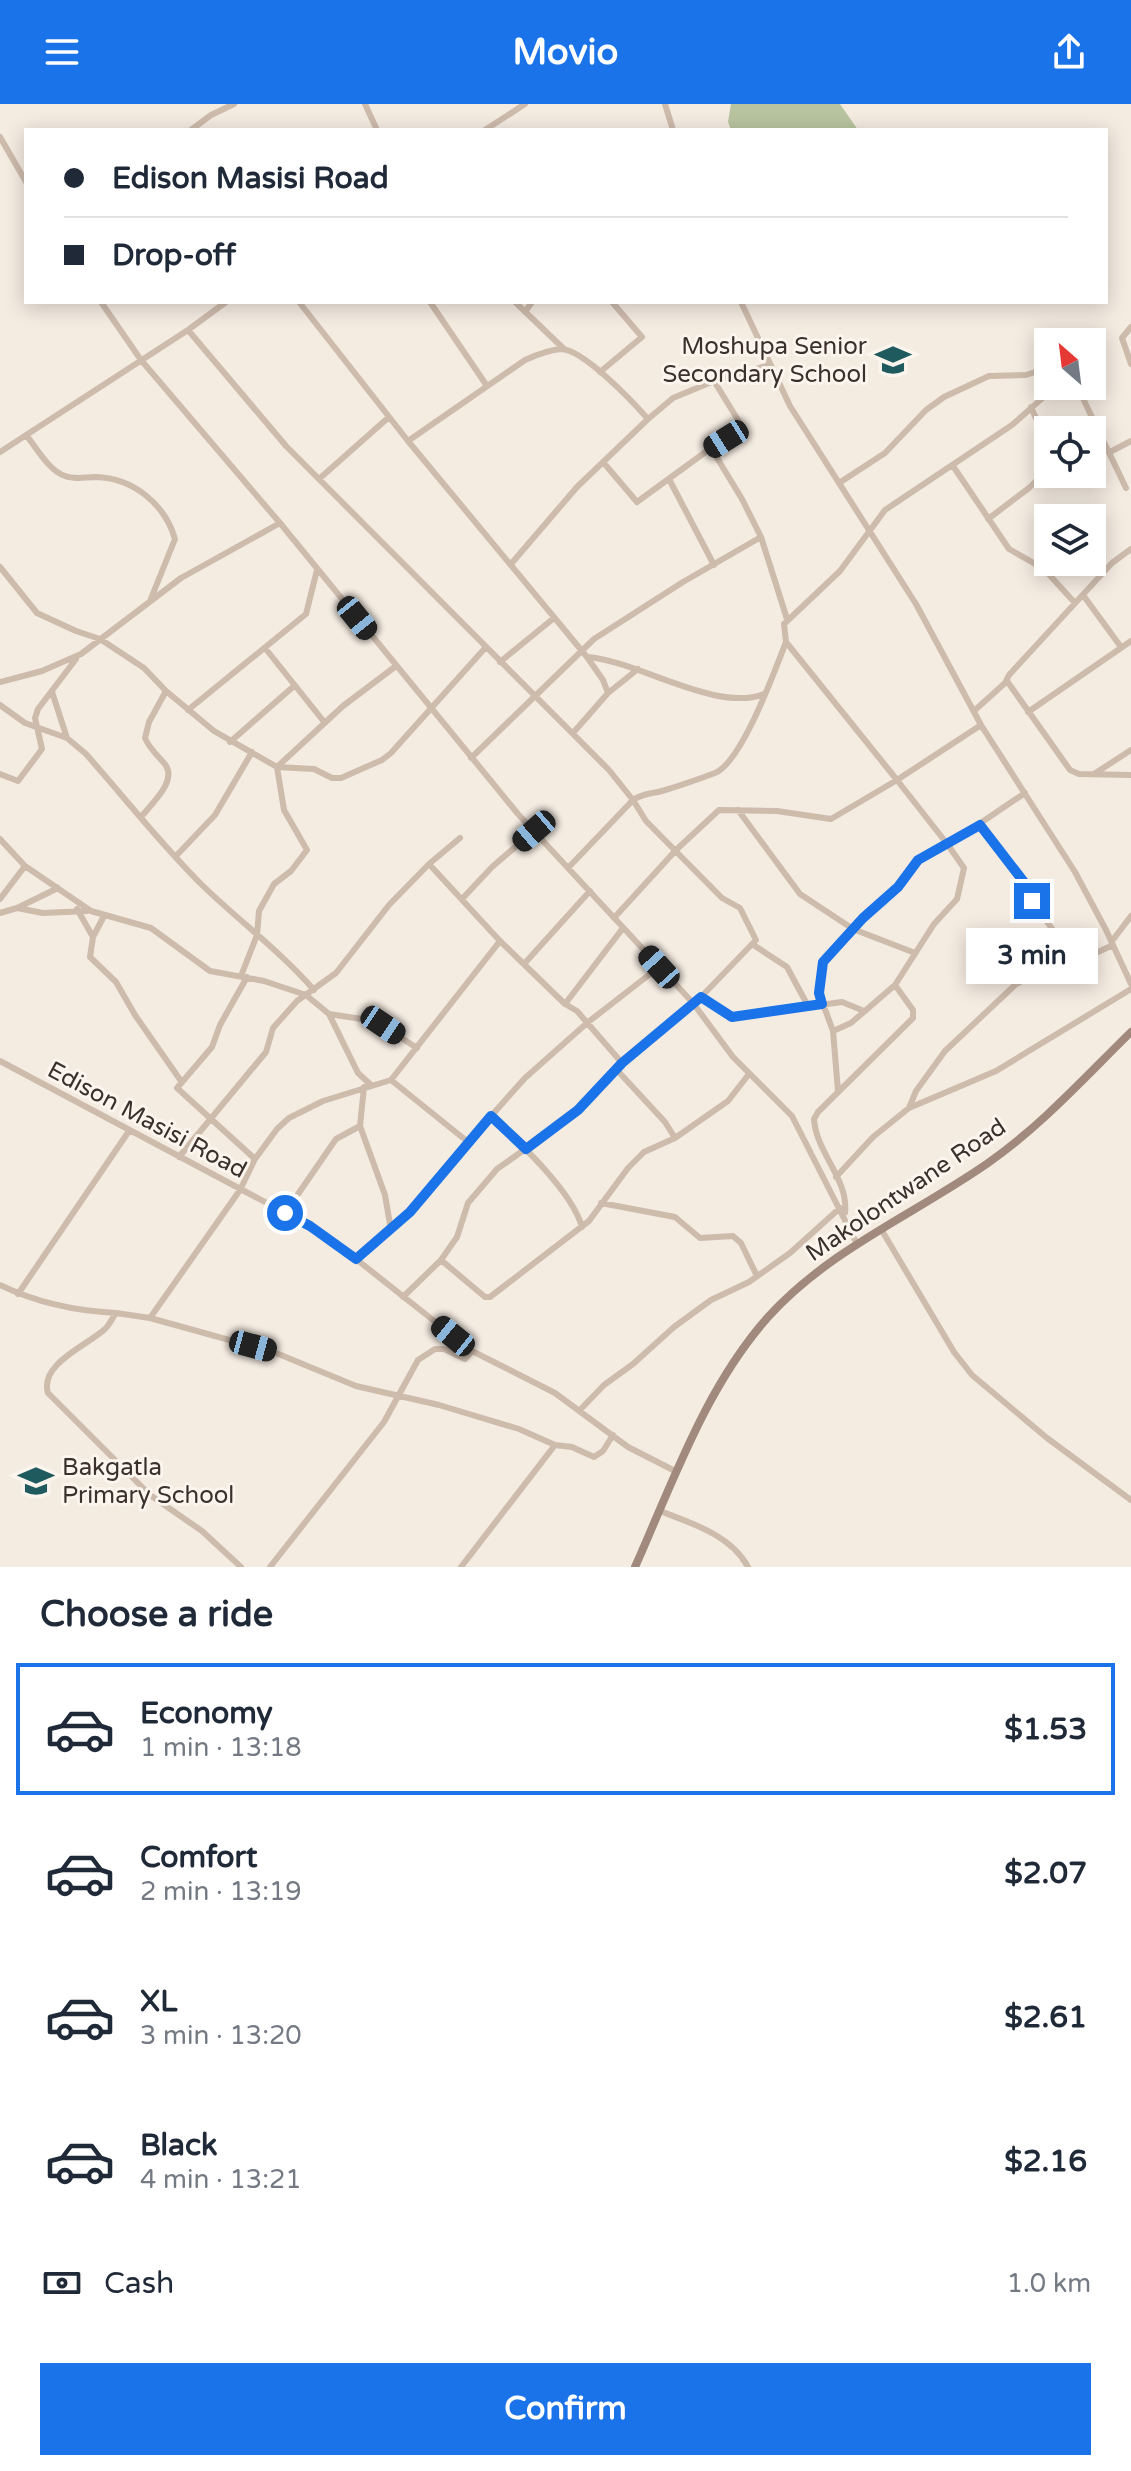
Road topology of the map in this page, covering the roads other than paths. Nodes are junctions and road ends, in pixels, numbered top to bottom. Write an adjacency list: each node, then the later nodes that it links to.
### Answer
1 (234, 104): 5 (street)
2 (365, 104): 6 (street)
3 (525, 104): 7 (street)
4 (665, 104): 8 (street)
5 (194, 128)
6 (376, 128)
7 (488, 128)
8 (672, 128)
9 (0, 137): 10 (street)
10 (24, 179)
11 (102, 304): 23 (street)
12 (223, 304): 21 (street)
13 (301, 304): 34 (street)
14 (431, 304): 29 (street)
15 (517, 304): 19 (street)
16 (531, 304): 19 (street)
17 (614, 304): 26 (street)
18 (742, 304): 25 (street)
19 (525, 312): 22 (street)
20 (1131, 327): 24 (street)
21 (188, 330): 23 (street); 44 (street)
22 (564, 349): 26 (street); 29 (street)
23 (141, 360): 36 (street); 50 (street)
24 (1131, 364)
25 (770, 365): 28 (street); 46 (street)
26 (600, 372): 35 (street)
27 (1034, 372): 46 (street)
28 (714, 381): 35 (street); 39 (street)
29 (487, 386): 37 (street)
30 (1039, 400): 32 (street)
31 (1084, 400): 41 (street)
32 (1031, 407): 33 (street); 43 (street)
33 (1035, 416)
34 (389, 417): 37 (street); 44 (street)
35 (648, 419): 42 (street)
36 (26, 435): 40 (street); 59 (street)
37 (408, 441): 54 (street)
38 (1131, 441): 41 (street)
39 (711, 448): 45 (street); 52 (street)
40 (0, 452)
41 (1110, 452): 48 (street)
42 (603, 462): 45 (street); 54 (street)
43 (953, 466): 49 (street); 51 (street)
44 (319, 479): 66 (street)
45 (669, 479): 55 (street)
46 (839, 483): 51 (street)
47 (1034, 483): 49 (street)
48 (1126, 488)
49 (988, 519): 60 (street)
50 (280, 523): 57 (street); 59 (street)
51 (870, 532): 62 (street); 85 (street)
52 (761, 537): 55 (street); 62 (street)
53 (1131, 549): 58 (street)
54 (511, 564): 61 (street)
55 (714, 565): 70 (street)
56 (0, 567): 63 (street)
57 (317, 570): 68 (street); 72 (street)
58 (1083, 595): 60 (street); 67 (street)
59 (149, 602): 63 (street)
60 (1075, 603): 74 (street)
61 (554, 618): 70 (street); 71 (street)
62 (787, 619): 65 (street)
63 (100, 639): 69 (street); 77 (street)
64 (1131, 641): 67 (street)
65 (786, 642): 80 (street); 100 (street)
66 (486, 647): 71 (street); 83 (street)
67 (1121, 647): 86 (street)
68 (265, 648): 76 (street); 84 (street)
69 (81, 654): 75 (street); 78 (street)
70 (584, 654): 73 (street); 79 (street); 81 (street)
71 (500, 662): 81 (street)
72 (396, 666): 83 (street); 87 (street)
73 (638, 669): 79 (street); 80 (street)
74 (1007, 681): 85 (street); 86 (street)
75 (0, 682)
76 (294, 686): 87 (street); 92 (street)
77 (166, 691): 84 (street); 104 (street)
78 (52, 692): 89 (street); 91 (street)
79 (608, 693): 90 (street)
80 (765, 693): 102 (street)
81 (535, 696): 90 (street); 95 (street)
82 (0, 705): 89 (street)
83 (430, 708): 95 (street); 96 (street)
84 (188, 710): 92 (street)
85 (974, 711): 88 (street)
86 (1028, 712): 98 (street)
87 (325, 723): 96 (street)
88 (981, 725): 100 (street); 101 (street)
89 (37, 727): 91 (street); 97 (street)
90 (573, 733): 102 (street)
91 (67, 738): 104 (street)
92 (230, 742): 94 (street)
93 (1131, 750): 98 (street)
94 (252, 752): 96 (street); 111 (street)
95 (471, 758): 106 (street)
96 (277, 767): 129 (street)
97 (0, 774)
98 (1093, 774): 99 (street)
99 (1131, 775)
100 (897, 780): 103 (street); 109 (street)
101 (1025, 793): 105 (street); 132 (street)
102 (633, 800): 110 (street); 114 (street)
103 (738, 810): 110 (street); 128 (street)
104 (141, 817): 111 (street)
105 (980, 825): 109 (street); 135 (street)
106 (534, 831): 114 (street); 118 (street)
107 (460, 838): 112 (street)
108 (0, 839): 113 (street)
109 (948, 845): 128 (street); 134 (street)
110 (676, 850): 126 (street); 133 (street)
111 (176, 856): 129 (street)
112 (429, 864): 118 (street); 141 (street)
113 (25, 866): 115 (street); 117 (street)
114 (568, 868): 116 (street)
115 (58, 888): 119 (street); 120 (street)
116 (590, 891): 126 (street); 136 (street)
117 (0, 899)
118 (462, 899): 131 (street)
119 (74, 901): 121 (street); 122 (street)
120 (17, 908): 121 (street); 123 (street)
121 (78, 911): 122 (street); 130 (street)
122 (91, 911): 124 (street)
123 (0, 913)
124 (104, 916): 130 (street); 138 (street)
125 (1131, 916): 132 (street)
126 (614, 918): 127 (street)
127 (623, 928): 137 (street); 145 (street)
128 (853, 929): 134 (street); 146 (street)
129 (257, 935): 138 (street); 141 (street)
130 (93, 937): 159 (street)
131 (500, 941): 136 (street); 153 (street)
132 (1113, 943): 135 (street); 140 (street)
133 (752, 944): 143 (street); 147 (street)
134 (915, 953): 139 (street)
135 (1076, 962): 162 (street)
136 (524, 964): 145 (street)
137 (659, 967): 144 (street); 150 (street)
138 (244, 977): 142 (street); 159 (street)
139 (895, 985): 148 (street); 161 (street)
140 (1131, 986): 162 (street)
141 (314, 990): 142 (street)
142 (306, 995): 149 (street); 164 (street)
143 (701, 997): 144 (street); 147 (street)
144 (693, 1003): 155 (street); 157 (street)
145 (565, 1004): 150 (street)
146 (822, 1004): 147 (street); 148 (street); 151 (street)
147 (808, 1006)
148 (864, 1011): 151 (street)
149 (329, 1014): 153 (street); 160 (street)
150 (587, 1023): 155 (street); 163 (street)
151 (833, 1031): 161 (street)
152 (1131, 1032): 179 (main road, Makolontwane Road)
153 (417, 1048): 158 (street)
154 (0, 1061): 166 (street, Edison Masisi Road)
155 (622, 1063): 156 (street)
156 (616, 1069): 167 (street); 169 (street)
157 (749, 1074): 167 (street); 175 (street)
158 (391, 1080): 160 (street); 168 (street)
159 (181, 1081): 164 (street)
160 (367, 1086): 165 (street); 171 (street)
161 (838, 1091): 172 (street)
162 (909, 1108): 172 (street)
163 (491, 1116): 168 (street); 169 (street)
164 (210, 1120): 170 (street); 171 (street)
165 (360, 1126): 176 (street); 180 (street)
166 (129, 1131): 170 (street, Edison Masisi Road); 186 (street)
167 (675, 1138): 174 (street)
168 (468, 1142): 180 (street)
169 (526, 1149): 178 (street); 183 (street)
170 (179, 1157): 173 (street, Edison Masisi Road)
171 (255, 1159): 173 (street)
172 (836, 1177): 177 (street)
173 (240, 1190): 176 (street, Edison Masisi Road); 189 (street)
174 (601, 1203): 178 (street); 184 (street)
175 (840, 1208): 177 (street); 184 (street)
176 (285, 1213): 182 (street, Edison Masisi Road)
177 (845, 1217): 181 (street)
178 (582, 1227): 183 (street)
179 (881, 1229): 181 (main road, Makolontwane Road); 196 (street)
180 (391, 1230): 182 (street)
181 (857, 1244): 195 (main road, Makolontwane Road)
182 (356, 1259): 187 (street, Edison Masisi Road)
183 (441, 1260): 187 (street)
184 (757, 1276): 192 (street)
185 (0, 1285): 186 (street)
186 (18, 1294): 188 (street)
187 (403, 1297): 190 (street, Edison Masisi Road)
188 (116, 1313): 189 (street); 198 (street)
189 (150, 1318): 191 (street)
190 (472, 1351): 191 (street); 192 (street, Edison Masisi Road)
191 (399, 1398): 194 (street); 199 (street)
192 (580, 1410): 193 (street, Edison Masisi Road)
193 (613, 1435): 194 (street); 195 (street, Edison Masisi Road)
194 (555, 1445): 200 (street)
195 (677, 1472): 197 (main road, Makolontwane Road)
196 (1131, 1500)
197 (660, 1511): 201 (main road, Makolontwane Road); 202 (street)
198 (241, 1567)
199 (270, 1567)
200 (461, 1567)
201 (635, 1567)
202 (748, 1567)

